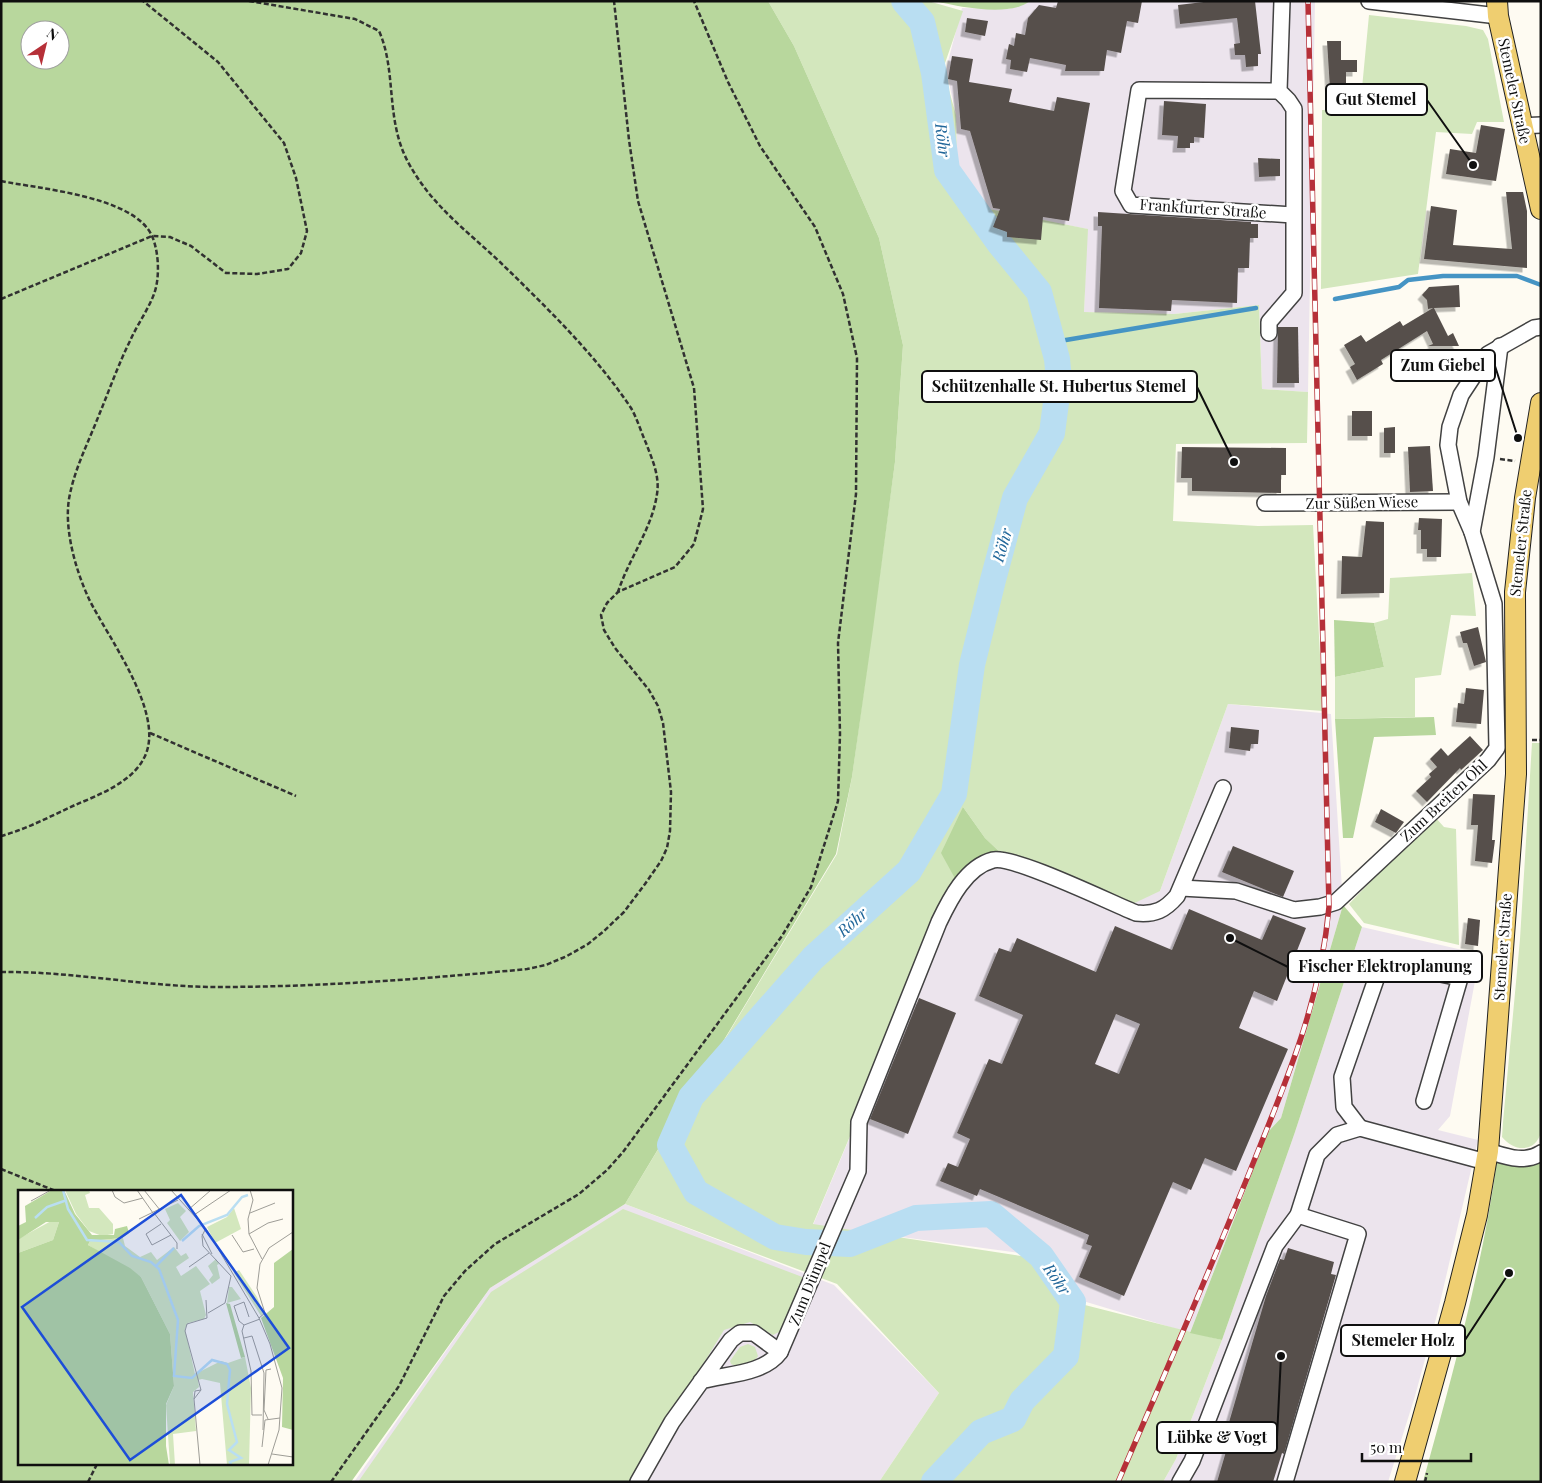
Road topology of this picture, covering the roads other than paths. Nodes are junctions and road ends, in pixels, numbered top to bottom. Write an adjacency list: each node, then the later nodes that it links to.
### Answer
1 (1282, 1): 4 (street)
2 (1369, 1): 3 (street)
3 (1497, 9): 6 (main road, Stemeler Straße)
4 (1279, 90): 9 (street); 9 (street, Frankfurter Straße)
5 (1541, 125): 6 (street)
6 (1521, 126): 7 (main road, Stemeler Straße)
7 (1538, 182): 8 (main road, Stemeler Straße)
8 (1541, 209)
9 (1293, 215): 11 (street)
10 (1541, 327): 12 (street, Zum Breiten Ohl)
11 (1269, 332)
12 (1500, 346): 14 (street, Zum Breiten Ohl); 16 (street, Zum Breiten Ohl)
13 (1541, 403): 22 (main road, Stemeler Straße)
14 (1459, 502): 15 (street, Zur Süßen Wiese); 16 (street, Zum Breiten Ohl)
15 (1265, 503)
16 (1472, 532): 18 (street, Zum Breiten Ohl)
17 (1223, 788): 18 (street, Zum Dümpel)
18 (1181, 888): 24 (street, Zum Dümpel)
19 (1424, 1101): 20 (street)
20 (1360, 1128): 22 (street); 23 (street)
21 (1541, 1153): 22 (street)
22 (1487, 1157): 29 (main road, Stemeler Straße)
23 (1298, 1215): 27 (street); 28 (street)
24 (780, 1352): 25 (street, Zum Dümpel); 25 (street)
25 (701, 1381): 26 (street)
26 (638, 1482)
27 (1180, 1482)
28 (1285, 1482)
29 (1405, 1482)

